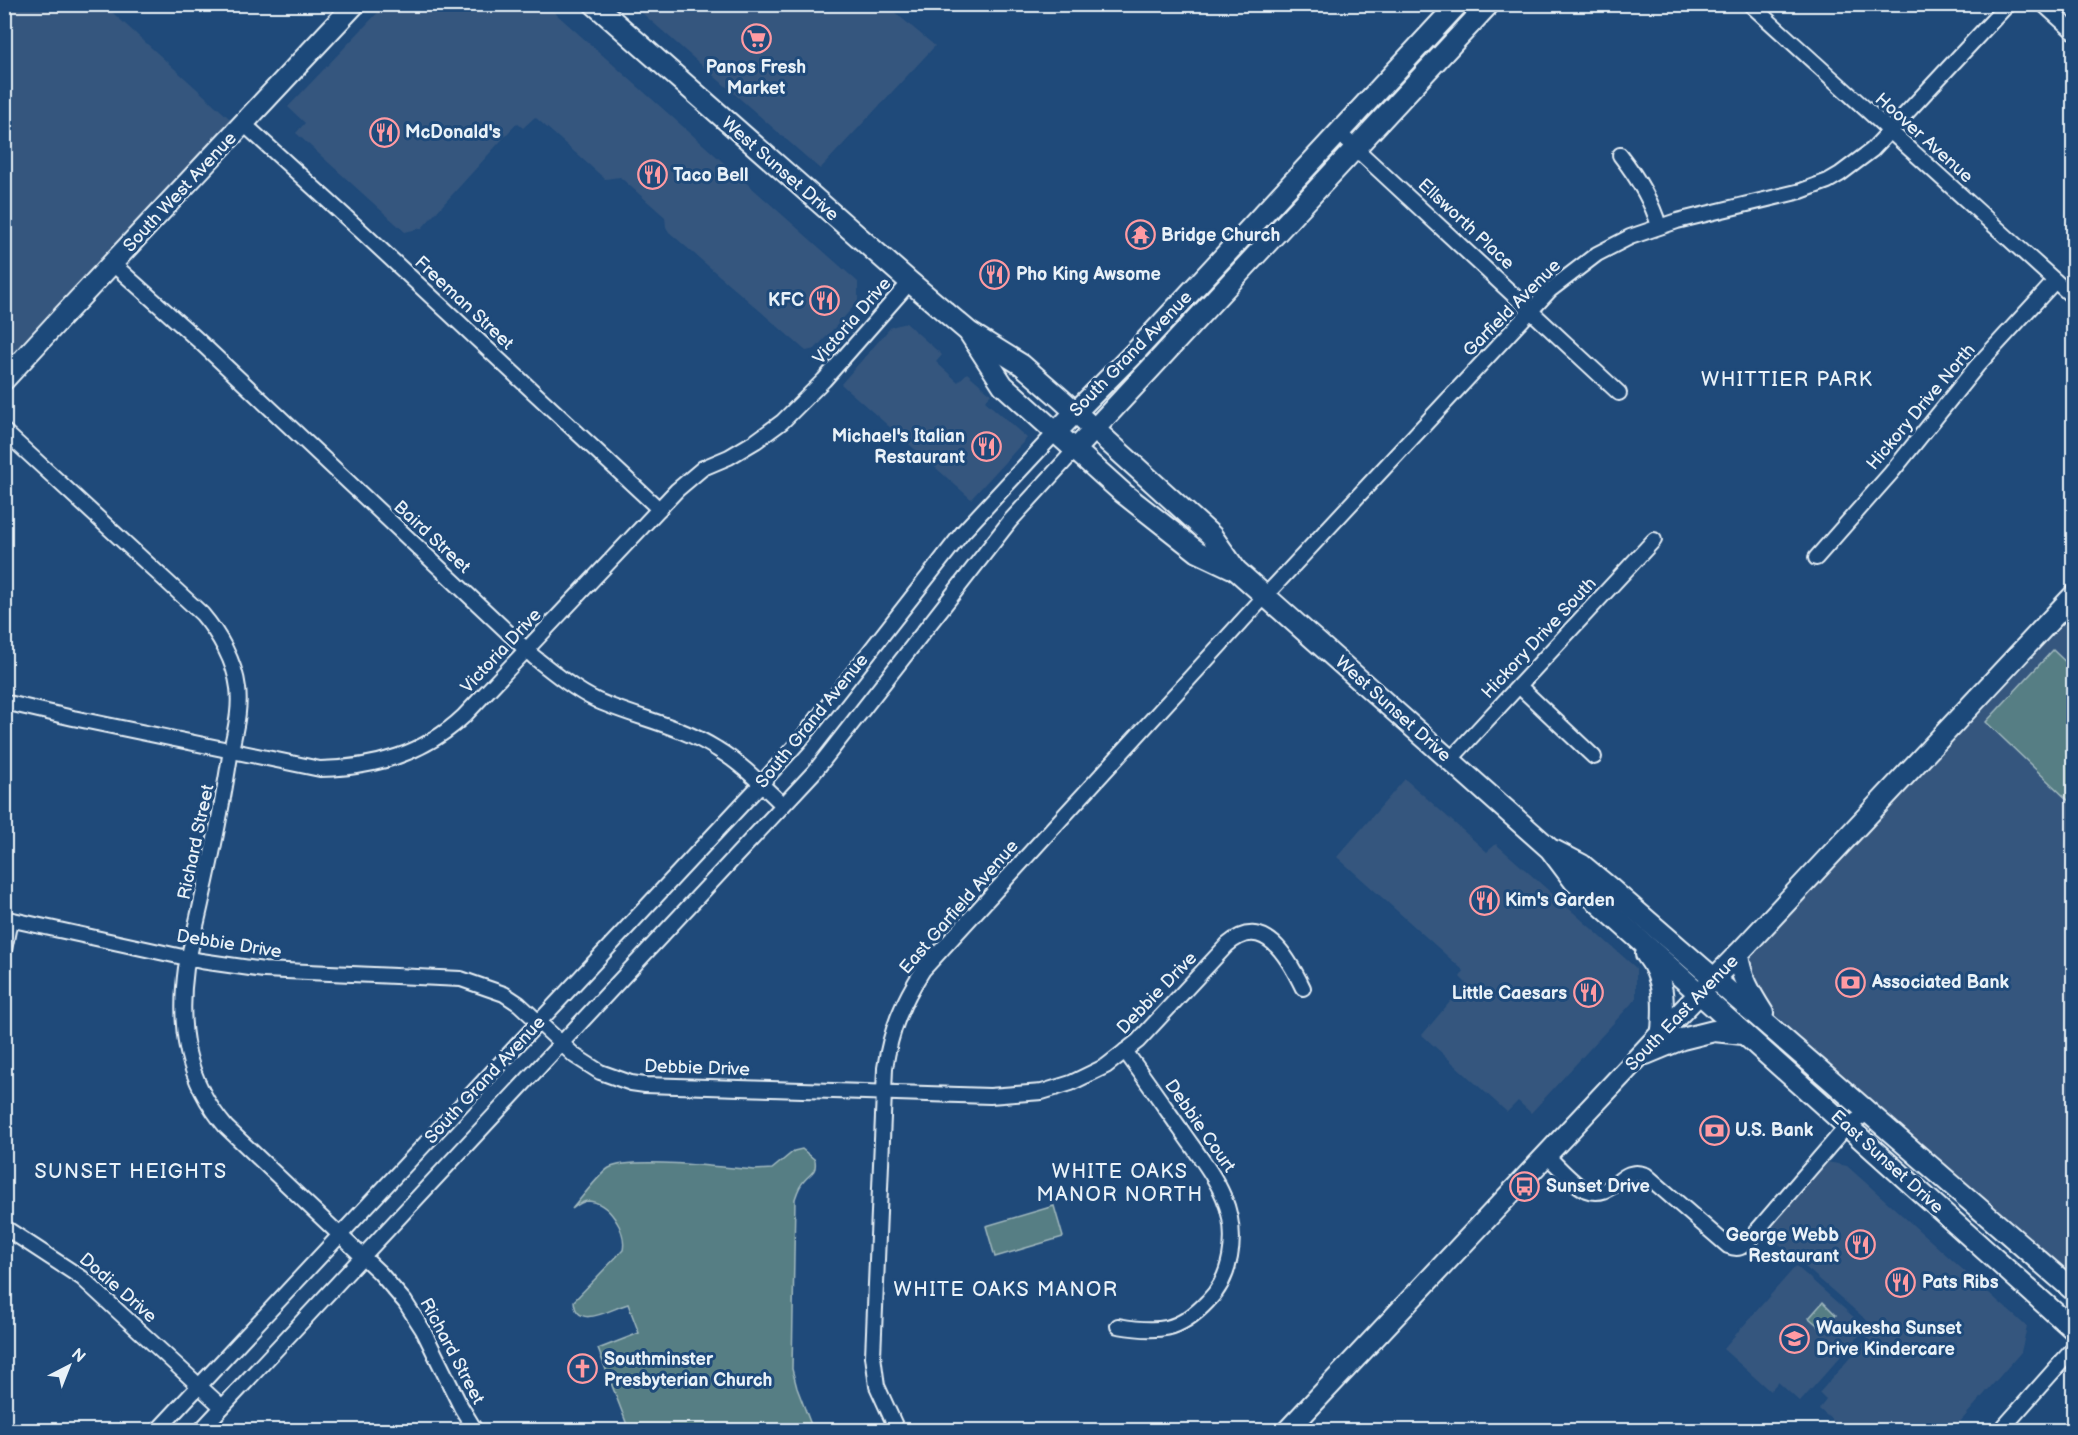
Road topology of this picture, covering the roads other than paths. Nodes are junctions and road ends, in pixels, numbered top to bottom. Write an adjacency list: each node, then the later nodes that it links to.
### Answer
1 (355, 4): 9 (main road, South West Avenue)
2 (594, 4): 18 (main road, West Sunset Drive)
3 (1458, 4): 11 (main road, South Grand Avenue)
4 (1750, 4): 10 (street, Hoover Avenue)
5 (2008, 4): 10 (street, Garfield Avenue)
6 (2043, 4): 8 (street)
7 (1482, 7): 12 (main road, South Grand Avenue)
8 (2073, 32)
9 (244, 124): 15 (main road, South West Avenue); 32 (street, Freeman Street)
10 (1889, 131): 14 (street, Garfield Avenue); 17 (street, Hoover Avenue)
11 (1340, 133): 12 (street, Ellsworth Place); 16 (main road, South Grand Avenue)
12 (1356, 148): 19 (main road, South Grand Avenue); 21 (street, Ellsworth Place)
13 (1620, 154): 14 (street)
14 (1659, 226): 21 (street, Garfield Avenue)
15 (113, 264): 25 (main road, South West Avenue); 38 (street, Baird Street)
16 (1209, 272): 19 (street); 23 (main road, South Grand Avenue)
17 (2055, 281): 20 (street, Hoover Avenue); 34 (street, Hickory Drive North)
18 (910, 282): 22 (main road, West Sunset Drive); 32 (street, Victoria Drive)
19 (1226, 287): 24 (main road, South Grand Avenue)
20 (2073, 298)
21 (1531, 311): 26 (street, Ellsworth Place); 37 (street, Garfield Avenue)
22 (969, 332): 27 (main road, West Sunset Drive); 30 (main road, West Sunset Drive)
23 (1138, 350): 24 (street); 27 (main road, South Grand Avenue)
24 (1154, 363): 28 (main road, South Grand Avenue)
25 (4, 380)
26 (1619, 393)
27 (1077, 412): 28 (main road, West Sunset Drive); 30 (main road, South Grand Avenue)
28 (1094, 428): 31 (main road, South Grand Avenue); 35 (main road, West Sunset Drive)
29 (4, 431): 41 (street, Richard Street)
30 (1056, 432): 31 (main road, West Sunset Drive); 44 (street, South Grand Avenue)
31 (1075, 450): 35 (main road, West Sunset Drive); 45 (street, South Grand Avenue)
32 (659, 509): 38 (street, Victoria Drive)
33 (1654, 540): 39 (street, Hickory Drive South)
34 (1816, 558)
35 (1236, 570): 37 (main road, West Sunset Drive)
36 (2073, 595): 50 (main road, South East Avenue)
37 (1265, 596): 43 (main road, West Sunset Drive); 62 (street, East Garfield Avenue)
38 (527, 651): 41 (street, Victoria Drive); 44 (street, Baird Street)
39 (1519, 686): 42 (street); 43 (street, Hickory Drive South)
40 (4, 702): 41 (street, Victoria Drive)
41 (231, 751): 51 (street, Richard Street)
42 (1594, 757)
43 (1450, 760): 46 (main road, West Sunset Drive)
44 (761, 784): 45 (street, Baird Street); 55 (street, South Grand Avenue)
45 (783, 805): 59 (street, South Grand Avenue)
46 (1550, 849): 48 (main road, West Sunset Drive); 52 (main road, West Sunset Drive)
47 (8, 919): 49 (street); 51 (street, Debbie Drive)
48 (1622, 924): 54 (main road, West Sunset Drive); 57 (main road)
49 (4, 950)
50 (1738, 954): 52 (main road, South East Avenue); 56 (main road)
51 (189, 957): 55 (street, Debbie Drive); 67 (street, Richard Street)
52 (1715, 978): 54 (main road, South East Avenue); 56 (main road, East Sunset Drive)
53 (1302, 988): 60 (street, Debbie Drive)
54 (1699, 994): 57 (main road, South East Avenue); 58 (main road, East Sunset Drive)
55 (540, 1023): 59 (street, Debbie Drive); 67 (street, South Grand Avenue)
56 (1773, 1028): 63 (main road, East Sunset Drive)
57 (1662, 1032): 61 (main road, South East Avenue)
58 (1743, 1034): 61 (main road); 64 (main road, East Sunset Drive)
59 (562, 1044): 62 (street, Debbie Drive); 68 (street, South Grand Avenue)
60 (1125, 1051): 62 (street, Debbie Drive); 70 (street, Debbie Court)
61 (1640, 1056): 65 (main road, South East Avenue)
62 (884, 1092): 78 (street, East Garfield Avenue)
63 (1870, 1112): 64 (street); 69 (main road, East Sunset Drive)
64 (1847, 1126): 65 (street); 71 (main road, East Sunset Drive)
65 (1547, 1156): 79 (main road, South East Avenue)
66 (4, 1227): 73 (street, Dodie Drive)
67 (340, 1235): 68 (street, Richard Street); 73 (street, South Grand Avenue)
68 (363, 1256): 74 (street, South Grand Avenue); 77 (street, Richard Street)
69 (2073, 1291)
70 (1118, 1326)
71 (2073, 1330)
72 (2073, 1348): 80 (street)
73 (199, 1386): 74 (street, Dodie Drive); 75 (street, South Grand Avenue)
74 (222, 1407): 76 (street, South Grand Avenue)
75 (159, 1431)
76 (201, 1431)
77 (475, 1431)
78 (897, 1431)
79 (1288, 1431)
80 (2001, 1431)

